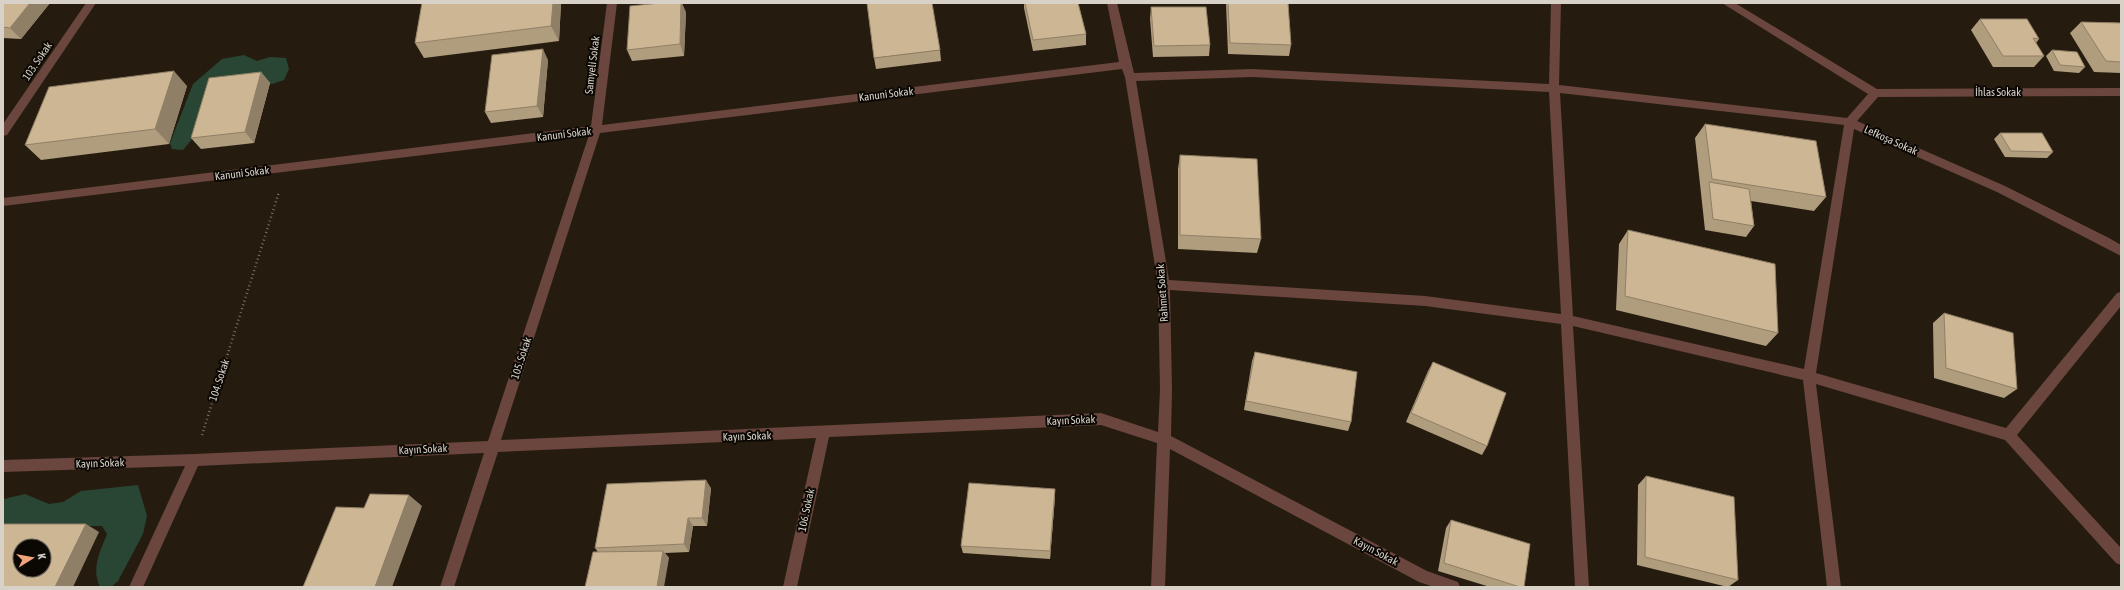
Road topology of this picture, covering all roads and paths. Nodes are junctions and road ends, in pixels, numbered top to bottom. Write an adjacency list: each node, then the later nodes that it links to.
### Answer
1 (91, 3): 13 (street, 103. Sokak)
2 (612, 3): 12 (street, Samyeli Sokak)
3 (1112, 3): 6 (street, Rahmet Sokak)
4 (1556, 3): 8 (street)
5 (1727, 3): 10 (street)
6 (1125, 65): 7 (street, Rahmet Sokak); 12 (street, Kanuni Sokak)
7 (1130, 77): 8 (street); 17 (street, Rahmet Sokak)
8 (1554, 88): 11 (street); 19 (street)
9 (2121, 92): 10 (street, İhlas Sokak)
10 (1875, 93): 11 (street, Lefkoşa Sokak)
11 (1850, 122): 16 (street, Lefkoşa Sokak); 20 (street)
12 (596, 130): 14 (street, Kanuni Sokak); 24 (street, 105. Sokak)
13 (3, 132)
14 (287, 168): 15 (street, Kanuni Sokak); 25 (path, 104. Sokak)
15 (3, 202)
16 (2121, 251)
17 (1164, 285): 19 (street); 23 (street, Rahmet Sokak)
18 (2121, 297): 22 (street)
19 (1568, 320): 20 (street); 33 (street)
20 (1809, 376): 22 (street); 34 (street)
21 (823, 433): 23 (street, Kayın Sokak); 24 (street, Kayın Sokak); 30 (street, 106. Sokak)
22 (2009, 436): 27 (street)
23 (1165, 440): 31 (street, Rahmet Sokak); 32 (street, Kayın Sokak)
24 (492, 446): 25 (street, Kayın Sokak); 29 (street, 105. Sokak)
25 (194, 460): 26 (street, Kayın Sokak); 28 (street)
26 (3, 466)
27 (2121, 558)
28 (136, 587)
29 (447, 587)
30 (790, 587)
31 (1158, 587)
32 (1453, 587)
33 (1582, 587)
34 (1834, 587)

